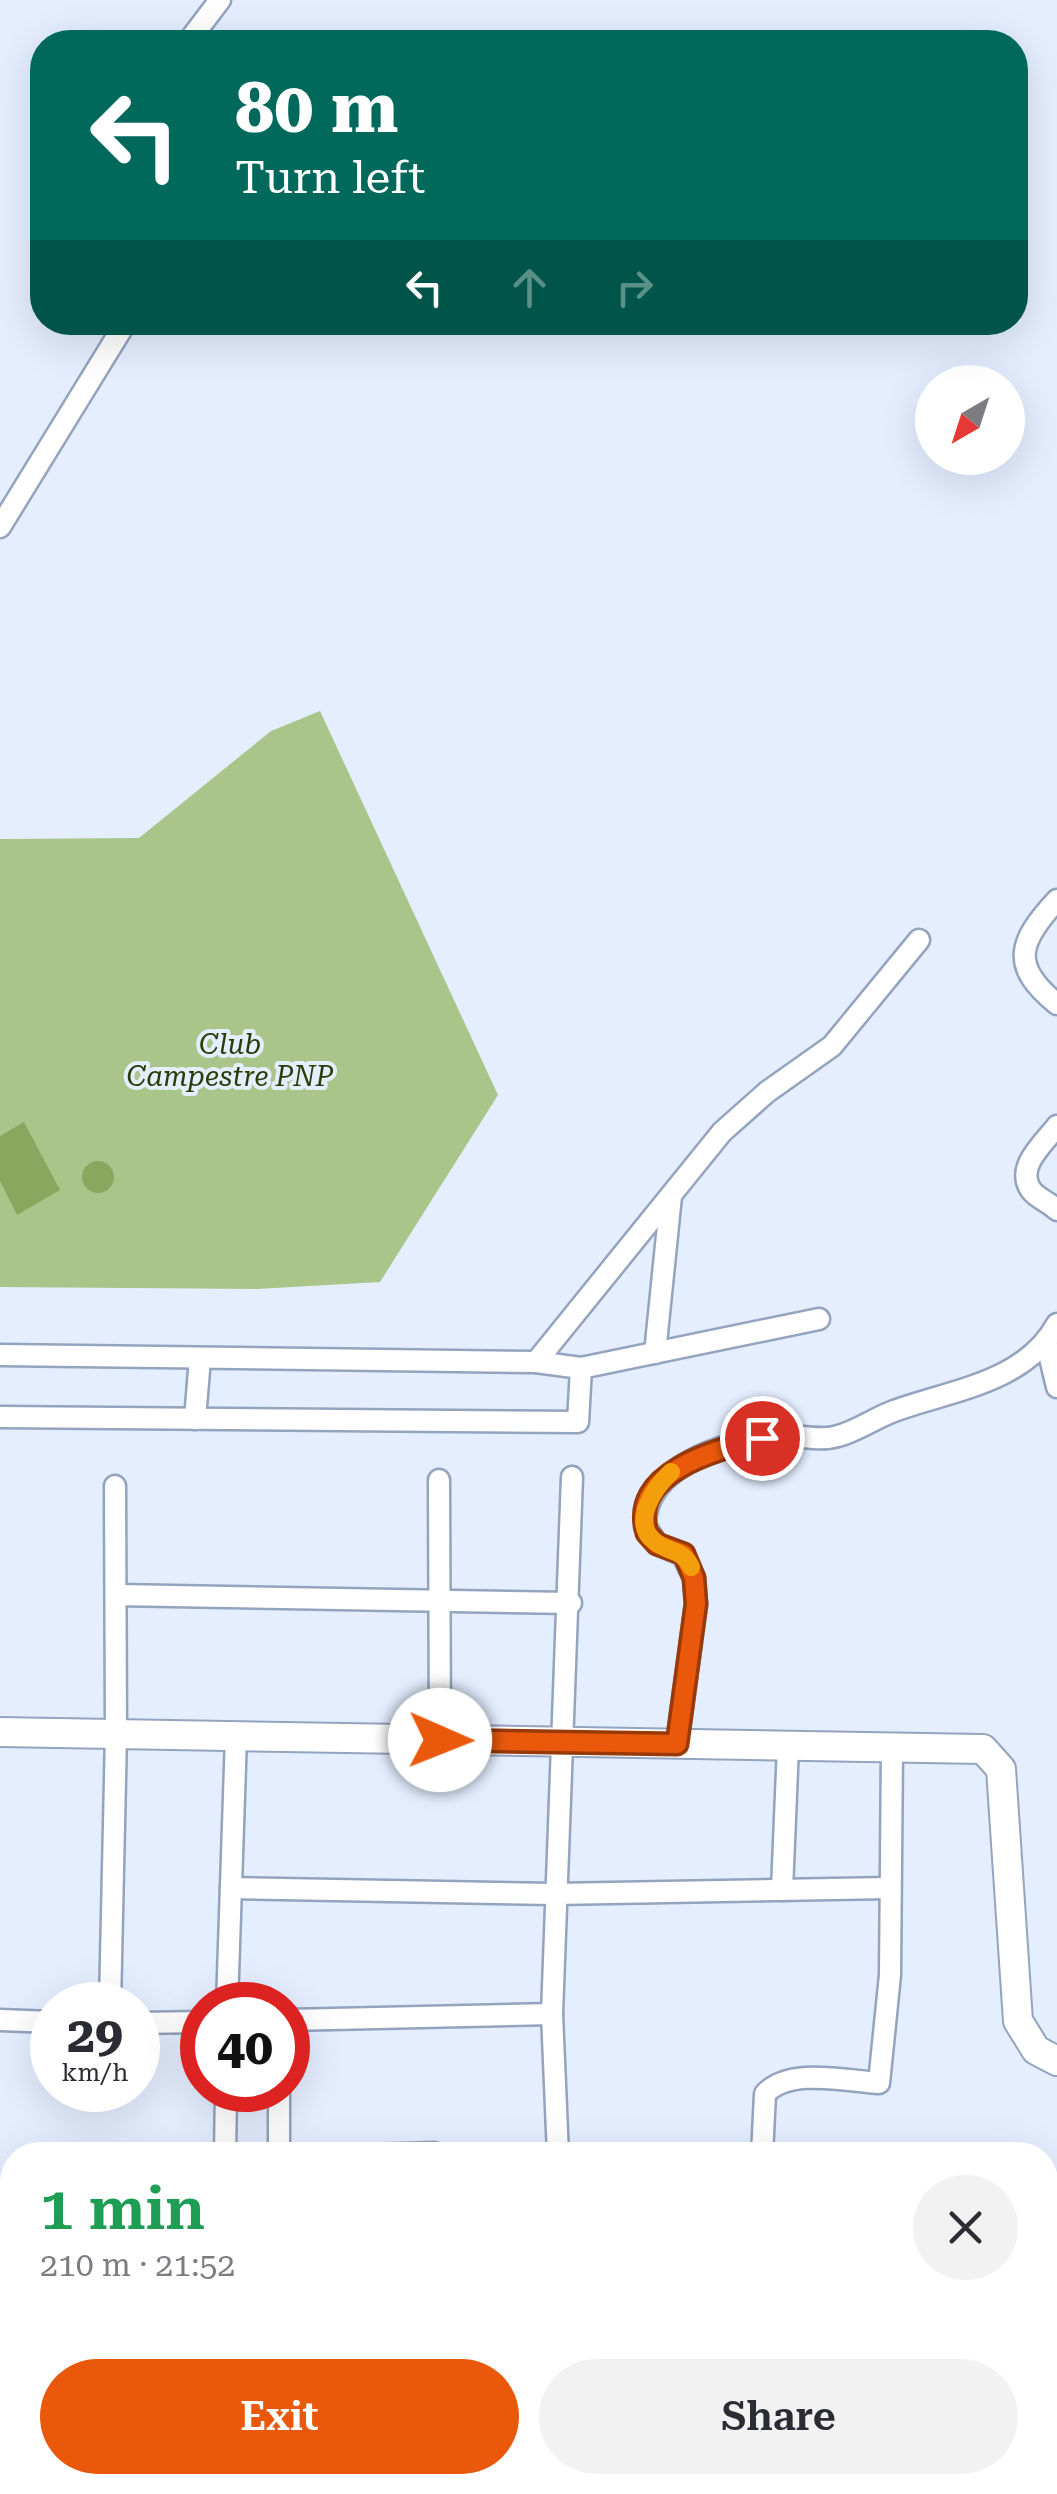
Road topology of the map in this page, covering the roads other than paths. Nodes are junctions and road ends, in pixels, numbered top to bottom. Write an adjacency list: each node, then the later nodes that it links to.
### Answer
1 (220, 0): 2 (street)
2 (197, 30)
3 (118, 335): 4 (street)
4 (0, 527)
5 (1057, 900): 7 (street)
6 (919, 940): 9 (street)
7 (1057, 1004)
8 (1057, 1126): 10 (street)
9 (671, 1195): 13 (street); 16 (street)
10 (1057, 1210)
11 (819, 1319): 13 (street)
12 (1052, 1332): 18 (street); 32 (street)
13 (655, 1353): 17 (street)
14 (0, 1355): 15 (street)
15 (200, 1358): 16 (street); 20 (street)
16 (536, 1362): 17 (street)
17 (582, 1368): 20 (street)
18 (1057, 1387)
19 (0, 1417): 20 (street)
20 (195, 1419)
21 (572, 1477): 26 (street)
22 (439, 1480): 25 (street)
23 (115, 1486): 24 (street)
24 (116, 1596): 25 (street); 28 (street)
25 (440, 1601): 26 (street); 30 (street)
26 (571, 1603): 31 (street)
27 (0, 1732): 28 (street)
28 (116, 1734): 29 (street); 39 (street)
29 (236, 1736): 30 (street); 35 (street)
30 (440, 1740): 31 (street)
31 (562, 1742): 32 (street); 38 (street)
32 (677, 1744): 33 (street)
33 (788, 1746): 34 (street); 37 (street)
34 (892, 1748): 36 (street); 45 (street)
35 (231, 1888): 38 (street); 40 (street)
36 (889, 1888): 37 (street); 51 (street)
37 (782, 1890): 38 (street)
38 (555, 1894): 41 (street)
39 (111, 1982)
40 (228, 1982)
41 (552, 2014): 43 (street); 50 (street)
42 (0, 2020): 44 (street)
43 (310, 2020)
44 (30, 2021)
45 (1057, 2061)
46 (226, 2112): 48 (street)
47 (279, 2112): 49 (street)
48 (226, 2142)
49 (280, 2142)
50 (557, 2142)
51 (763, 2142)

